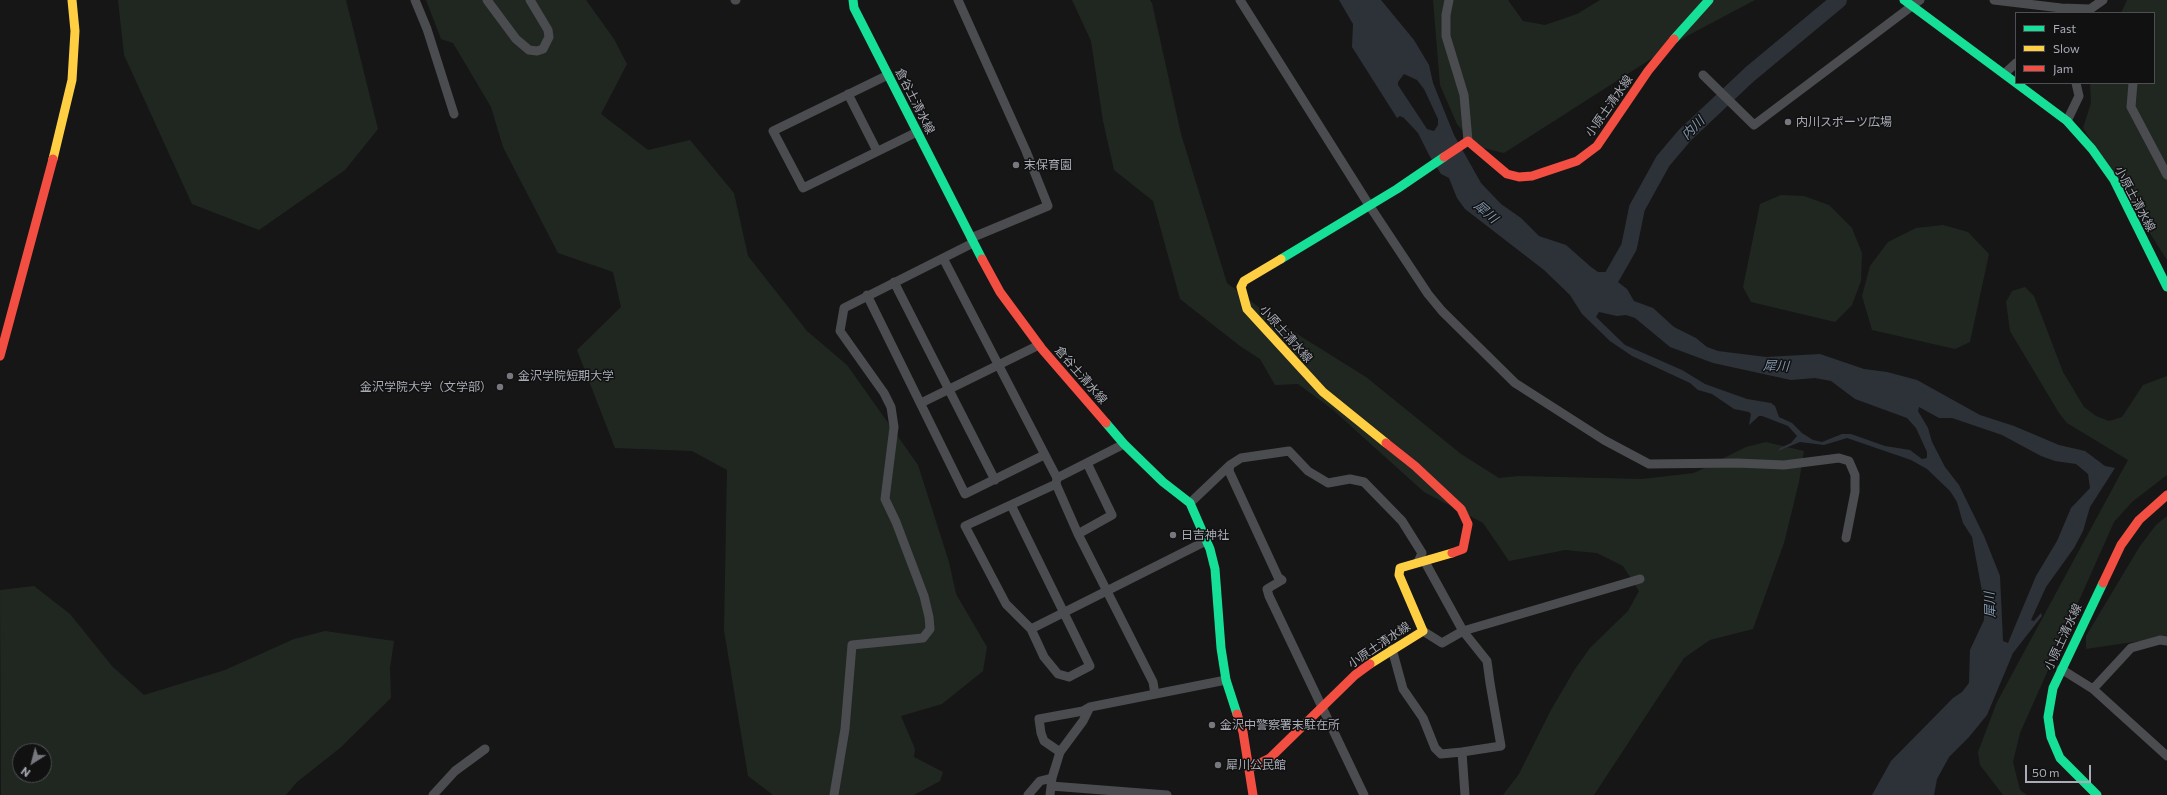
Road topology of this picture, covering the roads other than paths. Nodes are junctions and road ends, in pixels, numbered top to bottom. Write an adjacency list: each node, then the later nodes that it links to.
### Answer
1 (72, 0): 37 (main road)
2 (415, 0): 24 (street)
3 (487, 0): 4 (street)
4 (530, 0)
5 (852, 0): 17 (main road, 倉谷土清水線)
6 (958, 0): 31 (street)
7 (1240, 0): 30 (street)
8 (1450, 0): 27 (street)
9 (1709, 0): 27 (main road, 小原土清水線)
10 (1904, 0): 16 (main road, 小原土清水線)
11 (1920, 0): 18 (street)
12 (1994, 0): 14 (street)
13 (2103, 0): 14 (street)
14 (2087, 11)
15 (2015, 64): 16 (street)
16 (2004, 74): 19 (main road, 小原土清水線)
17 (888, 75): 23 (street); 26 (main road, 倉谷土清水線)
18 (1703, 75)
19 (2015, 82)
20 (2017, 84): 25 (main road, 小原土清水線)
21 (2076, 84): 25 (street)
22 (2134, 84): 29 (street)
23 (848, 94): 28 (street); 28 (street)
24 (454, 114)
25 (2067, 121): 34 (main road, 小原土清水線)
26 (917, 132): 28 (street); 31 (main road, 倉谷土清水線)
27 (1466, 142): 30 (main road, 小原土清水線)
28 (877, 151)
29 (2167, 175)
30 (1369, 205): 51 (street); 53 (main road, 小原土清水線)
31 (972, 241): 32 (street); 36 (main road, 倉谷土清水線)
32 (943, 258): 33 (street); 38 (street)
33 (894, 282): 35 (street); 39 (street)
34 (2167, 287)
35 (867, 295): 40 (street); 75 (street)
36 (1039, 345): 38 (street); 41 (main road, 倉谷土清水線)
37 (0, 356)
38 (998, 365): 39 (street); 42 (street)
39 (949, 389): 40 (street); 45 (street)
40 (921, 404): 45 (street)
41 (1124, 444): 43 (street); 48 (main road, 倉谷土清水線)
42 (1044, 455): 45 (street); 46 (street)
43 (1087, 463): 46 (street); 50 (street)
44 (1230, 464): 48 (street); 53 (street); 67 (street)
45 (995, 480)
46 (1056, 481): 49 (street); 50 (street)
47 (2167, 496): 62 (main road, 小原土清水線)
48 (1190, 503): 52 (main road, 倉谷土清水線)
49 (1011, 505): 56 (street); 57 (street)
50 (1078, 534): 55 (street)
51 (1846, 538)
52 (1206, 541): 55 (street); 63 (main road, 倉谷土清水線)
53 (1422, 562): 58 (main road, 小原土清水線); 59 (street)
54 (1640, 579): 59 (street)
55 (1106, 592): 56 (street); 65 (street)
56 (1064, 613): 57 (street); 57 (street)
57 (1031, 629)
58 (1423, 631): 59 (street); 61 (main road, 小原土清水線)
59 (1463, 631): 70 (street)
60 (2167, 641): 64 (street)
61 (1392, 649): 67 (main road, 小原土清水線); 70 (street)
62 (2061, 669): 64 (street); 81 (main road, 小原土清水線)
63 (1226, 680): 65 (street); 72 (main road, 倉谷土清水線)
64 (2093, 689): 71 (street)
65 (1155, 694): 66 (street)
66 (1090, 707): 69 (street); 69 (street)
67 (1321, 708): 72 (main road, 小原土清水線); 79 (street)
68 (485, 749): 74 (street)
69 (1060, 752): 73 (street)
70 (1462, 752): 80 (street)
71 (2167, 756)
72 (1250, 768): 78 (main road)
73 (1051, 786): 76 (street); 77 (street)
74 (433, 795)
75 (834, 795)
76 (1028, 795)
77 (1167, 795)
78 (1253, 795)
79 (1364, 795)
80 (1465, 795)
81 (2097, 795)

